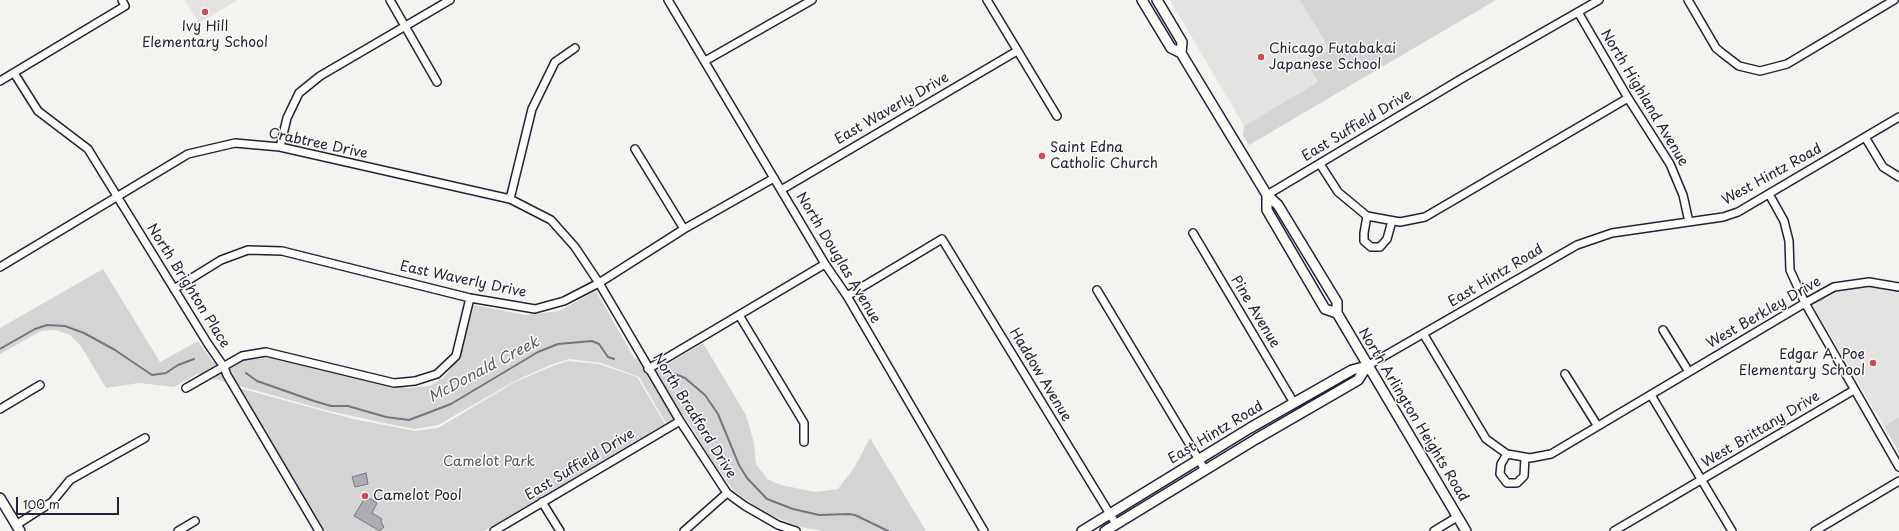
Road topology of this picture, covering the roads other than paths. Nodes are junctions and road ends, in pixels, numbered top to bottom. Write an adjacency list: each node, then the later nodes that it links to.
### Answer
1 (390, 0): 13 (street)
2 (450, 0): 13 (street)
3 (668, 0): 17 (street, North Douglas Avenue)
4 (812, 0): 17 (street)
5 (987, 0): 15 (street)
6 (1142, 0): 16 (main road, North Arlington Heights Road)
7 (1157, 0): 16 (main road, North Arlington Heights Road)
8 (1599, 0): 12 (street, East Suffield Drive)
9 (1688, 0): 10 (street)
10 (1894, 0)
11 (124, 3): 18 (street)
12 (1578, 12): 21 (street, North Highland Avenue); 27 (street, East Suffield Drive)
13 (405, 26): 20 (street); 25 (street)
14 (575, 48): 34 (street)
15 (1017, 51): 22 (street); 30 (street, East Waverly Drive)
16 (1181, 53): 32 (main road, North Arlington Heights Road)
17 (705, 61): 29 (street, North Douglas Avenue)
18 (14, 73): 19 (street); 33 (street, North Brighton Place)
19 (0, 81)
20 (437, 82)
21 (1628, 98): 36 (street); 37 (street, North Highland Avenue)
22 (1057, 116)
23 (1899, 117): 24 (street, West Hintz Road)
24 (1865, 137): 28 (street); 31 (street, West Hintz Road)
25 (280, 147): 33 (street, Crabtree Drive); 34 (street, Crabtree Drive)
26 (635, 149): 38 (street)
27 (1320, 164): 32 (street, East Suffield Drive); 35 (street)
28 (1899, 177)
29 (774, 178): 30 (street, North Douglas Avenue); 38 (street, East Waverly Drive)
30 (781, 190): 41 (street, North Douglas Avenue)
31 (1769, 194): 37 (street, West Hintz Road); 49 (street)
32 (1267, 195): 50 (main road, North Arlington Heights Road); 50 (main road, North Arlington Heights Road)
33 (117, 198): 42 (street, Crabtree Drive); 45 (street, North Brighton Place)
34 (510, 199): 43 (street, Crabtree Drive)
35 (1367, 216): 36 (street); 36 (street)
36 (1392, 221)
37 (1689, 222): 40 (street, West Hintz Road)
38 (684, 229): 43 (street, East Waverly Drive)
39 (1193, 233): 63 (street, Pine Avenue)
40 (1577, 245): 53 (street, East Hintz Road)
41 (825, 264): 47 (street, North Douglas Avenue); 51 (street)
42 (0, 267)
43 (599, 283): 48 (street, East Waverly Drive); 56 (street, North Bradford Drive)
44 (1899, 287): 49 (street, West Berkley Drive)
45 (174, 289): 48 (street, East Waverly Drive); 55 (street, North Brighton Place)
46 (1097, 290): 71 (street)
47 (846, 296): 79 (street, Haddow Avenue); 90 (street, North Douglas Avenue)
48 (470, 298): 55 (street)
49 (1805, 303): 57 (street, West Berkley Drive); 61 (street)
50 (1337, 313): 54 (main road, North Arlington Heights Road)
51 (739, 315): 56 (street); 68 (street)
52 (1663, 330): 57 (street)
53 (1424, 335): 54 (street, East Hintz Road); 69 (street)
54 (1367, 366): 63 (main road, East Hintz Road); 73 (main road, East Hintz Road); 80 (main road, North Arlington Heights Road)
55 (224, 367): 60 (street); 85 (street, North Brighton Place)
56 (648, 369): 65 (street, North Bradford Drive)
57 (1689, 372): 62 (street, West Berkley Drive)
58 (1565, 374): 66 (street)
59 (40, 385): 64 (street)
60 (186, 388)
61 (1854, 390): 72 (street); 74 (street, West Brittany Drive)
62 (1651, 395): 66 (street, West Berkley Drive); 74 (street)
63 (1294, 403): 71 (main road, East Hintz Road)
64 (0, 409)
65 (680, 421): 76 (street, North Bradford Drive); 78 (street, East Suffield Drive)
66 (1597, 425): 70 (street, West Berkley Drive)
67 (145, 438): 83 (street)
68 (804, 442)
69 (1507, 454): 70 (street); 70 (street)
70 (1525, 457)
71 (1198, 459): 73 (street); 79 (main road, East Hintz Road)
72 (1899, 467)
73 (1206, 470): 82 (main road, East Hintz Road)
74 (1702, 479): 95 (street, West Brittany Drive); 96 (street)
75 (1899, 481): 97 (street)
76 (727, 493): 88 (street); 89 (street, North Bradford Drive)
77 (0, 498): 83 (main road)
78 (542, 502): 86 (street, East Suffield Drive); 87 (street)
79 (1110, 513): 82 (street, Haddow Avenue); 91 (main road, East Hintz Road)
80 (1457, 517): 93 (street); 94 (main road, North Arlington Heights Road)
81 (195, 521): 84 (street)
82 (1116, 524): 92 (main road, East Hintz Road)
83 (18, 528)
84 (178, 531)
85 (318, 531)
86 (494, 531)
87 (560, 531)
88 (684, 531)
89 (796, 531)
90 (984, 531)
91 (1082, 531)
92 (1105, 531)
93 (1434, 531)
94 (1466, 531)
95 (1614, 531)
96 (1732, 531)
97 (1815, 531)

